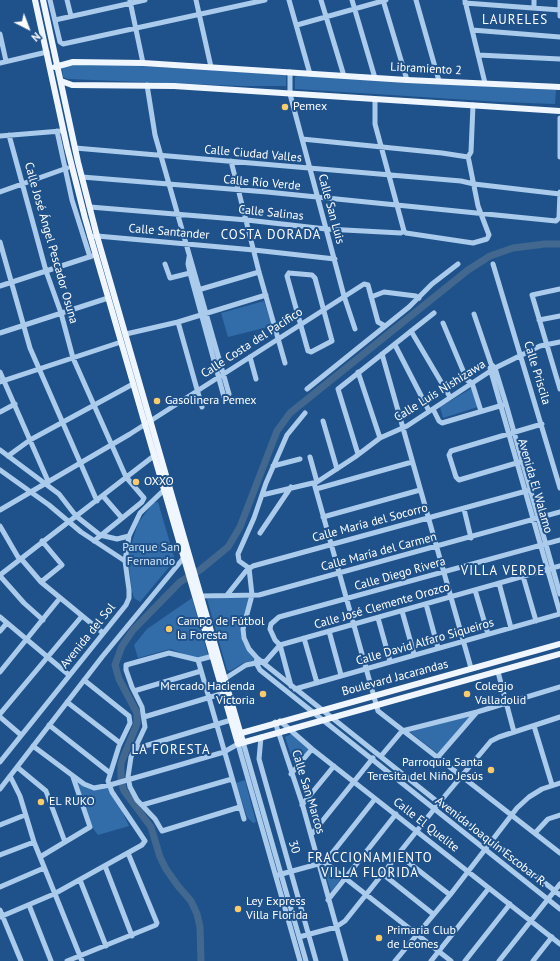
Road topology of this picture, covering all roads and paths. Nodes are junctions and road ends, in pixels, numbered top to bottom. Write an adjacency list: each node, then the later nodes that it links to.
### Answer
1 (35, 0): 30 (main road)
2 (43, 0): 36 (main road)
3 (50, 0): 24 (street)
4 (67, 0): 21 (street)
5 (145, 0): 16 (street)
6 (196, 0): 20 (street)
7 (265, 0): 20 (street)
8 (289, 0): 25 (street)
9 (321, 0): 23 (street)
10 (352, 0): 18 (street)
11 (384, 0): 18 (street); 43 (street)
12 (416, 0): 45 (street)
13 (534, 0): 17 (street)
14 (560, 0): 19 (street)
15 (465, 1): 17 (street); 27 (street)
16 (130, 2): 21 (street); 26 (street)
17 (534, 8): 19 (street)
18 (355, 9): 23 (street); 42 (street)
19 (560, 10): 22 (street)
20 (199, 15): 26 (street); 37 (street)
21 (71, 16): 24 (street)
22 (560, 16)
23 (326, 18): 25 (street); 41 (street)
24 (55, 20): 26 (street)
25 (297, 25): 40 (street)
26 (136, 28): 35 (street)
27 (472, 30): 29 (street); 31 (street)
28 (0, 34): 33 (street)
29 (560, 37)
30 (47, 52): 33 (street); 38 (main road)
31 (478, 55): 32 (street); 47 (street)
32 (560, 59)
33 (6, 61): 34 (street)
34 (0, 63)
35 (143, 63): 36 (main road, Libramiento 2); 37 (main road, Libramiento 2)
36 (58, 66): 38 (main road, Libramiento 2); 44 (main road)
37 (211, 67): 39 (main road, Libramiento 2)
38 (51, 68): 46 (main road)
39 (290, 72): 40 (main road, Libramiento 2); 50 (street)
40 (310, 74): 41 (main road, Libramiento 2)
41 (344, 76): 42 (main road, Libramiento 2)
42 (375, 78): 43 (main road, Libramiento 2)
43 (407, 80): 45 (main road, Libramiento 2)
44 (61, 81): 46 (main road); 48 (main road); 60 (main road)
45 (438, 81): 47 (main road, Libramiento 2)
46 (54, 82): 55 (main road)
47 (485, 83): 49 (main road, Libramiento 2)
48 (147, 85): 50 (main road); 61 (street)
49 (560, 87)
50 (290, 94): 51 (main road); 58 (street, Calle San Luis)
51 (375, 99): 52 (main road); 59 (street)
52 (473, 105): 53 (main road); 62 (street)
53 (560, 111)
54 (560, 118): 63 (street)
55 (60, 131): 56 (street); 65 (main road)
56 (10, 135): 57 (street); 69 (street, Calle José Ángel Pescador Osuna)
57 (0, 136)
58 (302, 139): 59 (street); 66 (street, Calle San Luis)
59 (381, 147): 62 (street); 67 (street)
60 (75, 148): 61 (street, Calle Ciudad Valles); 68 (main road)
61 (160, 156): 64 (street, Calle Ciudad Valles); 71 (street)
62 (468, 157): 70 (street)
63 (560, 157)
64 (231, 161): 66 (street, Calle Ciudad Valles); 72 (street)
65 (69, 168): 69 (street); 83 (main road); 87 (street)
66 (310, 169): 67 (street, Calle Ciudad Valles); 75 (street, Calle San Luis)
67 (389, 176): 70 (street, Calle Ciudad Valles); 76 (street)
68 (82, 177): 71 (street, Calle Río Verde); 77 (main road)
69 (22, 184): 73 (street); 93 (street, Calle José Ángel Pescador Osuna)
70 (474, 184): 74 (street, Calle Ciudad Valles); 78 (street)
71 (169, 185): 72 (street, Calle Río Verde); 79 (street)
72 (238, 190): 75 (street, Calle Río Verde); 80 (street)
73 (0, 192)
74 (560, 193): 78 (street, Calle Río Verde)
75 (318, 198): 76 (street, Calle Río Verde); 81 (street, Calle San Luis)
76 (398, 205): 78 (street, Calle Río Verde); 82 (street)
77 (90, 207): 79 (street, Calle Salinas); 83 (main road)
78 (480, 212): 82 (street, Calle Salinas)
79 (177, 215): 80 (street, Calle Salinas); 85 (street)
80 (246, 220): 81 (street, Calle Salinas); 86 (street)
81 (326, 229): 82 (street, Calle Salinas); 89 (street, Calle San Luis)
82 (404, 231)
83 (94, 236): 85 (street, Calle Santander); 87 (main road); 120 (main road)
84 (0, 242): 96 (street)
85 (185, 244): 86 (street, Calle Santander); 88 (street)
86 (254, 250): 89 (street, Calle Santander); 94 (street)
87 (92, 256): 93 (street); 103 (main road)
88 (189, 257): 95 (street); 99 (street)
89 (334, 259): 101 (street, Calle San Luis)
90 (165, 264): 95 (street)
91 (458, 264): 104 (street)
92 (493, 264): 127 (street, Calle Priscila)
93 (46, 271): 96 (street); 106 (street, Calle José Ángel Pescador Osuna)
94 (260, 272): 99 (street); 100 (street)
95 (190, 273): 99 (street)
96 (11, 282): 97 (street); 115 (street)
97 (0, 286)
98 (560, 289): 111 (street)
99 (197, 290): 109 (street)
100 (266, 295): 109 (street); 121 (street)
101 (344, 296): 102 (street, Calle Costa del Pacifico); 105 (street, Calle Costa del Pacifico); 117 (street, Calle San Luis)
102 (372, 297): 104 (street); 116 (street)
103 (108, 298): 106 (street); 122 (main road)
104 (419, 298): 116 (street)
105 (323, 310): 113 (street, Calle Costa del Pacifico); 113 (street); 113 (street)
106 (60, 313): 115 (street); 129 (street, Calle José Ángel Pescador Osuna)
107 (434, 313): 118 (street)
108 (474, 314): 131 (street, Avenida El Walamo)
109 (204, 315): 112 (street); 137 (street); 138 (street)
110 (560, 316): 111 (street)
111 (539, 320): 124 (street)
112 (178, 322): 120 (street); 145 (street)
113 (301, 323): 121 (street, Calle Costa del Pacifico)
114 (443, 323): 141 (street)
115 (23, 325): 119 (street); 132 (street)
116 (385, 326): 143 (street)
117 (355, 330)
118 (411, 331): 125 (street); 146 (street)
119 (0, 333)
120 (126, 334): 155 (main road)
121 (279, 338): 128 (street, Calle Costa del Pacifico); 130 (street)
122 (121, 342): 129 (street); 142 (main road)
123 (560, 342): 124 (street, Calle Luis Nishizawa)
124 (546, 344): 127 (street, Calle Luis Nishizawa); 134 (street)
125 (395, 345): 126 (street); 151 (street)
126 (382, 354): 136 (street); 160 (street)
127 (522, 355): 131 (street, Calle Luis Nishizawa); 159 (street, Calle Priscila)
128 (250, 357): 137 (street, Calle Costa del Pacifico); 139 (street)
129 (74, 358): 132 (street); 148 (street, Calle José Ángel Pescador Osuna)
130 (286, 363)
131 (492, 368): 141 (street, Calle Luis Nishizawa); 149 (street, Avenida El Walamo)
132 (38, 369): 140 (street); 157 (street)
133 (560, 369): 134 (street)
134 (554, 370): 144 (street)
135 (0, 372): 140 (street)
136 (358, 372): 162 (street); 166 (street)
137 (224, 374): 138 (street, Calle Costa del Pacifico); 138 (street)
138 (218, 377): 145 (street, Calle Costa del Pacifico)
139 (256, 379)
140 (1, 381): 147 (street)
141 (472, 383): 146 (street, Calle Luis Nishizawa); 152 (street)
142 (133, 384): 148 (street); 158 (main road)
143 (306, 389)
144 (560, 389)
145 (197, 390): 150 (street); 155 (street, Calle Costa del Pacifico)
146 (450, 397): 151 (street, Calle Luis Nishizawa)
147 (15, 404): 153 (street); 163 (street)
148 (94, 405): 157 (street); 164 (street, Calle José Ángel Pescador Osuna)
149 (503, 405): 152 (street); 161 (street, Avenida El Walamo)
150 (202, 407)
151 (431, 410): 152 (street); 160 (street, Calle Luis Nishizawa)
152 (481, 411)
153 (0, 412)
154 (305, 413): 174 (street)
155 (150, 421): 158 (street, Calle Costa del Pacifico); 210 (main road)
156 (323, 421): 175 (street)
157 (62, 423): 163 (street); 171 (street)
158 (144, 424): 164 (street, Calle Costa del Pacifico); 167 (main road)
159 (542, 424): 161 (street); 181 (street, Calle Priscila)
160 (403, 428): 162 (street, Calle Luis Nishizawa); 172 (street)
161 (512, 433): 173 (street, Avenida El Walamo); 173 (street)
162 (380, 438): 166 (street, Calle Luis Nishizawa)
163 (30, 440): 168 (street); 178 (street)
164 (111, 445): 171 (street, Calle Costa del Pacifico); 177 (street, Calle José Ángel Pescador Osuna)
165 (0, 450): 168 (street)
166 (358, 454): 175 (street, Calle Luis Nishizawa)
167 (155, 455): 177 (street); 182 (main road)
168 (8, 456): 178 (street)
169 (310, 457): 179 (street)
170 (300, 459): 174 (street)
171 (80, 462): 178 (street, Calle Costa del Pacifico); 189 (street)
172 (412, 462): 183 (street); 184 (street)
173 (520, 462): 185 (street, Avenida El Walamo)
174 (273, 466): 187 (street)
175 (337, 469): 179 (street, Calle Luis Nishizawa)
176 (0, 470): 186 (street)
177 (126, 477): 188 (street); 195 (street, Calle José Ángel Pescador Osuna)
178 (46, 482): 186 (street, Calle Costa del Pacifico); 193 (street)
179 (315, 482): 180 (street, Calle Luis Nishizawa); 183 (street)
180 (292, 487): 187 (street, Calle Luis Nishizawa); 200 (street)
181 (560, 488)
182 (165, 489): 202 (street, Avenida del Sol); 211 (main road)
183 (316, 489): 194 (street)
184 (420, 490): 194 (street); 196 (street)
185 (528, 491): 190 (street, Calle María del Socorro); 197 (street, Avenida El Walamo)
186 (30, 492): 191 (street, Calle Costa del Pacifico); 198 (street)
187 (262, 495): 216 (street)
188 (103, 496): 189 (street); 195 (street)
189 (97, 500): 193 (street)
190 (464, 509): 196 (street, Calle María del Socorro); 203 (street)
191 (0, 510)
192 (560, 512): 197 (street, Calle María del Carmen)
193 (76, 516): 198 (street); 201 (street)
194 (323, 517): 207 (street)
195 (122, 518): 201 (street)
196 (428, 518): 207 (street, Calle María del Socorro); 209 (street)
197 (536, 519): 203 (street, Calle María del Carmen); 208 (street, Avenida El Walamo)
198 (67, 521): 205 (street); 206 (street)
199 (0, 526): 212 (street)
200 (260, 532)
201 (100, 535): 202 (street); 205 (street)
202 (129, 536): 213 (street, Avenida del Sol)
203 (471, 538): 209 (street, Calle María del Carmen)
204 (560, 540): 208 (street, Calle Diego Rivera)
205 (94, 541): 213 (street)
206 (42, 542): 212 (street); 222 (street)
207 (331, 544): 216 (street, Calle María del Socorro); 219 (street)
208 (543, 545): 217 (street, Avenida El Walamo); 218 (street, Calle Diego Rivera)
209 (436, 547): 218 (street); 219 (street, Calle María del Carmen)
210 (189, 552): 211 (street, Avenida del Sol); 214 (main road)
211 (184, 557): 214 (main road); 269 (street, Avenida del Sol)
212 (20, 559): 220 (street); 222 (street)
213 (125, 560): 245 (street, Avenida del Sol)
214 (190, 566): 228 (main road); 255 (main road)
215 (560, 566): 217 (street, Calle José Clemente Orozco)
216 (249, 568): 225 (street); 227 (street)
217 (550, 569): 221 (street, Calle José Clemente Orozco); 226 (street, Avenida El Walamo); 234 (street, Avenida El Walamo)
218 (444, 572): 229 (street); 231 (street, Calle Diego Rivera)
219 (339, 573): 225 (street, Calle María del Carmen); 231 (street)
220 (0, 575): 238 (street)
221 (524, 576): 223 (street, Calle José Clemente Orozco); 239 (street)
222 (41, 582): 230 (street)
223 (499, 583): 224 (street, Calle José Clemente Orozco); 242 (street)
224 (475, 590): 229 (street, Calle José Clemente Orozco); 246 (street)
225 (252, 594): 227 (street, Calle María del Carmen); 258 (street)
226 (560, 594)
227 (227, 595): 228 (street, Calle María del Carmen)
228 (201, 596): 268 (main road)
229 (450, 597): 232 (street, Calle José Clemente Orozco); 249 (street)
230 (60, 598): 235 (street); 238 (street)
231 (347, 600): 241 (street); 251 (street, Calle Diego Rivera)
232 (426, 604): 233 (street, Calle José Clemente Orozco); 252 (street)
233 (402, 611): 237 (street, Calle José Clemente Orozco); 253 (street)
234 (560, 613): 239 (street, Calle David Alfaro Siqueiros)
235 (82, 616): 245 (street); 256 (street)
236 (0, 617): 240 (street)
237 (378, 618): 241 (street, Calle José Clemente Orozco); 259 (street)
238 (43, 620): 248 (street)
239 (536, 621): 242 (street, Calle David Alfaro Siqueiros)
240 (6, 624): 243 (street); 248 (street)
241 (354, 624): 244 (street, Calle José Clemente Orozco); 261 (street)
242 (512, 628): 246 (street, Calle David Alfaro Siqueiros)
243 (0, 631)
244 (329, 631): 247 (street, Calle José Clemente Orozco); 267 (street)
245 (103, 634): 266 (street, Avenida del Sol)
246 (488, 634): 249 (street, Calle David Alfaro Siqueiros)
247 (304, 638): 251 (street, Calle José Clemente Orozco); 270 (street)
248 (27, 640): 256 (street); 264 (street)
249 (463, 641): 252 (street, Calle David Alfaro Siqueiros); 262 (street)
250 (560, 644): 262 (main road, Boulevard Jacarandas)
251 (280, 645): 260 (street); 271 (street)
252 (438, 648): 253 (street, Calle David Alfaro Siqueiros)
253 (414, 654): 259 (street, Calle David Alfaro Siqueiros)
254 (560, 654): 265 (main road, Boulevard Jacarandas)
255 (213, 656): 257 (street); 274 (main road)
256 (47, 657): 266 (street); 283 (street)
257 (198, 660): 263 (street); 273 (street)
258 (256, 661): 260 (street, Avenida Joaquín Escobar R.); 268 (street); 281 (street, Avenida Joaquín Escobar R.)
259 (390, 661): 261 (street, Calle David Alfaro Siqueiros)
260 (263, 663): 271 (street, Avenida Joaquín Escobar R.)
261 (366, 668): 267 (street, Calle David Alfaro Siqueiros); 275 (street)
262 (471, 668): 275 (main road, Boulevard Jacarandas)
263 (201, 671): 273 (street); 276 (street)
264 (0, 672)
265 (498, 672): 278 (street); 279 (main road, Boulevard Jacarandas)
266 (69, 675): 298 (street, Avenida del Sol)
267 (341, 675): 270 (street, Calle David Alfaro Siqueiros)
268 (226, 678): 297 (main road)
269 (84, 680): 277 (street, Avenida del Sol); 300 (street)
270 (317, 682): 271 (street, Calle David Alfaro Siqueiros)
271 (293, 687): 280 (street, Avenida Joaquín Escobar R.)
272 (560, 687): 278 (street)
273 (134, 691): 284 (street)
274 (224, 693): 276 (street); 287 (main road)
275 (373, 696): 279 (street); 280 (main road, Boulevard Jacarandas)
276 (209, 698): 284 (street); 290 (street)
277 (67, 702): 291 (street, Avenida del Sol); 300 (street)
278 (505, 702): 282 (street); 295 (street)
279 (377, 706): 285 (main road, Boulevard Jacarandas); 294 (street)
280 (321, 710): 281 (main road, Boulevard Jacarandas); 285 (street, Avenida Joaquín Escobar R.)
281 (312, 712): 288 (street, Avenida Joaquín Escobar R.); 289 (main road, Boulevard Jacarandas)
282 (477, 712): 294 (street); 307 (street)
283 (0, 715): 298 (street)
284 (144, 717): 303 (street)
285 (332, 718): 288 (main road, Boulevard Jacarandas); 306 (street, Avenida Joaquín Escobar R.)
286 (560, 718): 292 (street)
287 (231, 720): 290 (street); 297 (main road)
288 (322, 720): 293 (main road, Boulevard Jacarandas); 308 (street, Avenida Joaquín Escobar R.)
289 (277, 722): 293 (street, Calle El Quelite); 296 (street, Calle San Marcos); 297 (main road, Boulevard Jacarandas)
290 (217, 724): 303 (street); 305 (street)
291 (49, 725): 302 (street, Avenida del Sol); 312 (street)
292 (534, 726): 295 (street); 322 (street)
293 (290, 730): 296 (main road, Boulevard Jacarandas); 304 (street, Calle El Quelite)
294 (402, 731): 306 (street); 307 (street)
295 (514, 732): 314 (street)
296 (279, 733): 299 (main road, Boulevard Jacarandas); 313 (street, Calle San Marcos)
297 (238, 734): 301 (main road)
298 (21, 735): 309 (street, Avenida del Sol)
299 (261, 738): 301 (main road, Boulevard Jacarandas); 353 (street, 30)
300 (120, 743): 312 (street)
301 (241, 743): 305 (street); 355 (street)
302 (33, 746): 311 (street, Avenida del Sol); 316 (street)
303 (135, 749): 317 (street)
304 (312, 749): 310 (street, Calle El Quelite); 313 (street)
305 (224, 752): 317 (street); 318 (street)
306 (379, 755): 308 (street); 325 (street, Avenida Joaquín Escobar R.)
307 (436, 758): 314 (street)
308 (372, 760): 319 (street); 329 (street, Avenida Joaquín Escobar R.)
309 (0, 762)
310 (334, 766): 319 (street, Calle El Quelite); 327 (street)
311 (17, 767): 315 (street, Avenida del Sol); 341 (street)
312 (110, 773): 321 (street)
313 (291, 774): 327 (street, Calle San Marcos)
314 (462, 775): 325 (street); 332 (street)
315 (10, 776): 323 (street, Avenida del Sol); 331 (street)
316 (73, 776): 321 (street); 341 (street)
317 (127, 780): 321 (street); 326 (street)
318 (232, 780): 326 (street); 328 (street)
319 (355, 782): 324 (street, Calle El Quelite); 338 (street)
320 (560, 783): 322 (street)
321 (111, 785): 344 (street)
322 (552, 786): 332 (street)
323 (0, 789)
324 (375, 799): 330 (street, Calle El Quelite); 349 (street)
325 (438, 803): 329 (street); 339 (street, Avenida Joaquín Escobar R.)
326 (142, 805): 328 (street)
327 (302, 805): 338 (street, Calle San Marcos)
328 (240, 807): 334 (street)
329 (433, 810): 336 (street); 342 (street, Avenida Joaquín Escobar R.)
330 (396, 814): 336 (street, Calle El Quelite); 357 (street)
331 (25, 815): 335 (street); 340 (street)
332 (511, 815): 337 (street); 339 (street)
333 (560, 815): 337 (street)
334 (244, 819)
335 (0, 825)
336 (417, 831): 346 (street); 354 (street, Calle El Quelite)
337 (535, 833): 343 (street)
338 (311, 835): 348 (street, Calle San Marcos)
339 (492, 841): 342 (street); 362 (street, Avenida Joaquín Escobar R.)
340 (34, 842): 345 (street); 347 (street)
341 (65, 842): 347 (street)
342 (485, 849): 354 (street); 368 (street, Avenida Joaquín Escobar R.)
343 (559, 850)
344 (128, 853): 351 (street); 379 (street)
345 (0, 855)
346 (399, 855): 356 (street); 365 (street)
347 (40, 857): 352 (street)
348 (316, 858): 349 (street); 350 (street, Calle San Marcos)
349 (325, 862): 357 (street)
350 (318, 864): 353 (street); 367 (street, Calle San Marcos)
351 (104, 866): 358 (street); 379 (street)
352 (44, 868): 360 (street); 363 (street)
353 (291, 871): 355 (street); 378 (street, 30)
354 (468, 871): 361 (street, Calle El Quelite); 365 (street)
355 (278, 875): 380 (street); 389 (street)
356 (384, 875): 364 (street); 373 (street)
357 (345, 878): 364 (street); 367 (street)
358 (80, 880): 363 (street); 383 (street)
359 (560, 884): 362 (street)
360 (0, 887)
361 (489, 888): 369 (street, Calle El Quelite); 384 (street)
362 (555, 890): 366 (street, Avenida Joaquín Escobar R.); 368 (street)
363 (54, 894): 370 (street); 385 (street)
364 (367, 895): 376 (street); 377 (street)
365 (450, 895): 373 (street)
366 (560, 895)
367 (328, 900): 376 (street, Calle San Marcos)
368 (548, 900): 371 (street, Avenida Joaquín Escobar R.); 375 (street)
369 (510, 904): 375 (street, Calle El Quelite); 396 (street)
370 (29, 905): 374 (street); 387 (street)
371 (560, 909)
372 (0, 910): 374 (street)
373 (433, 914): 377 (street)
374 (1, 917): 386 (street)
375 (530, 921): 381 (street, Calle El Quelite); 397 (street)
376 (336, 927): 378 (street); 392 (street, Calle San Marcos)
377 (416, 934): 384 (street); 393 (street)
378 (308, 935): 380 (street); 391 (street, 30)
379 (132, 936): 383 (street)
380 (299, 938): 390 (street)
381 (552, 938): 382 (street, Calle El Quelite); 398 (street)
382 (560, 944)
383 (106, 946): 385 (street)
384 (439, 951): 394 (street); 395 (street)
385 (81, 959): 388 (street)
386 (21, 961)
387 (51, 961)
388 (67, 961)
389 (300, 961)
390 (306, 961)
391 (316, 961)
392 (346, 961)
393 (395, 961)
394 (431, 961)
395 (451, 961)
396 (465, 961)
397 (499, 961)
398 (533, 961)

